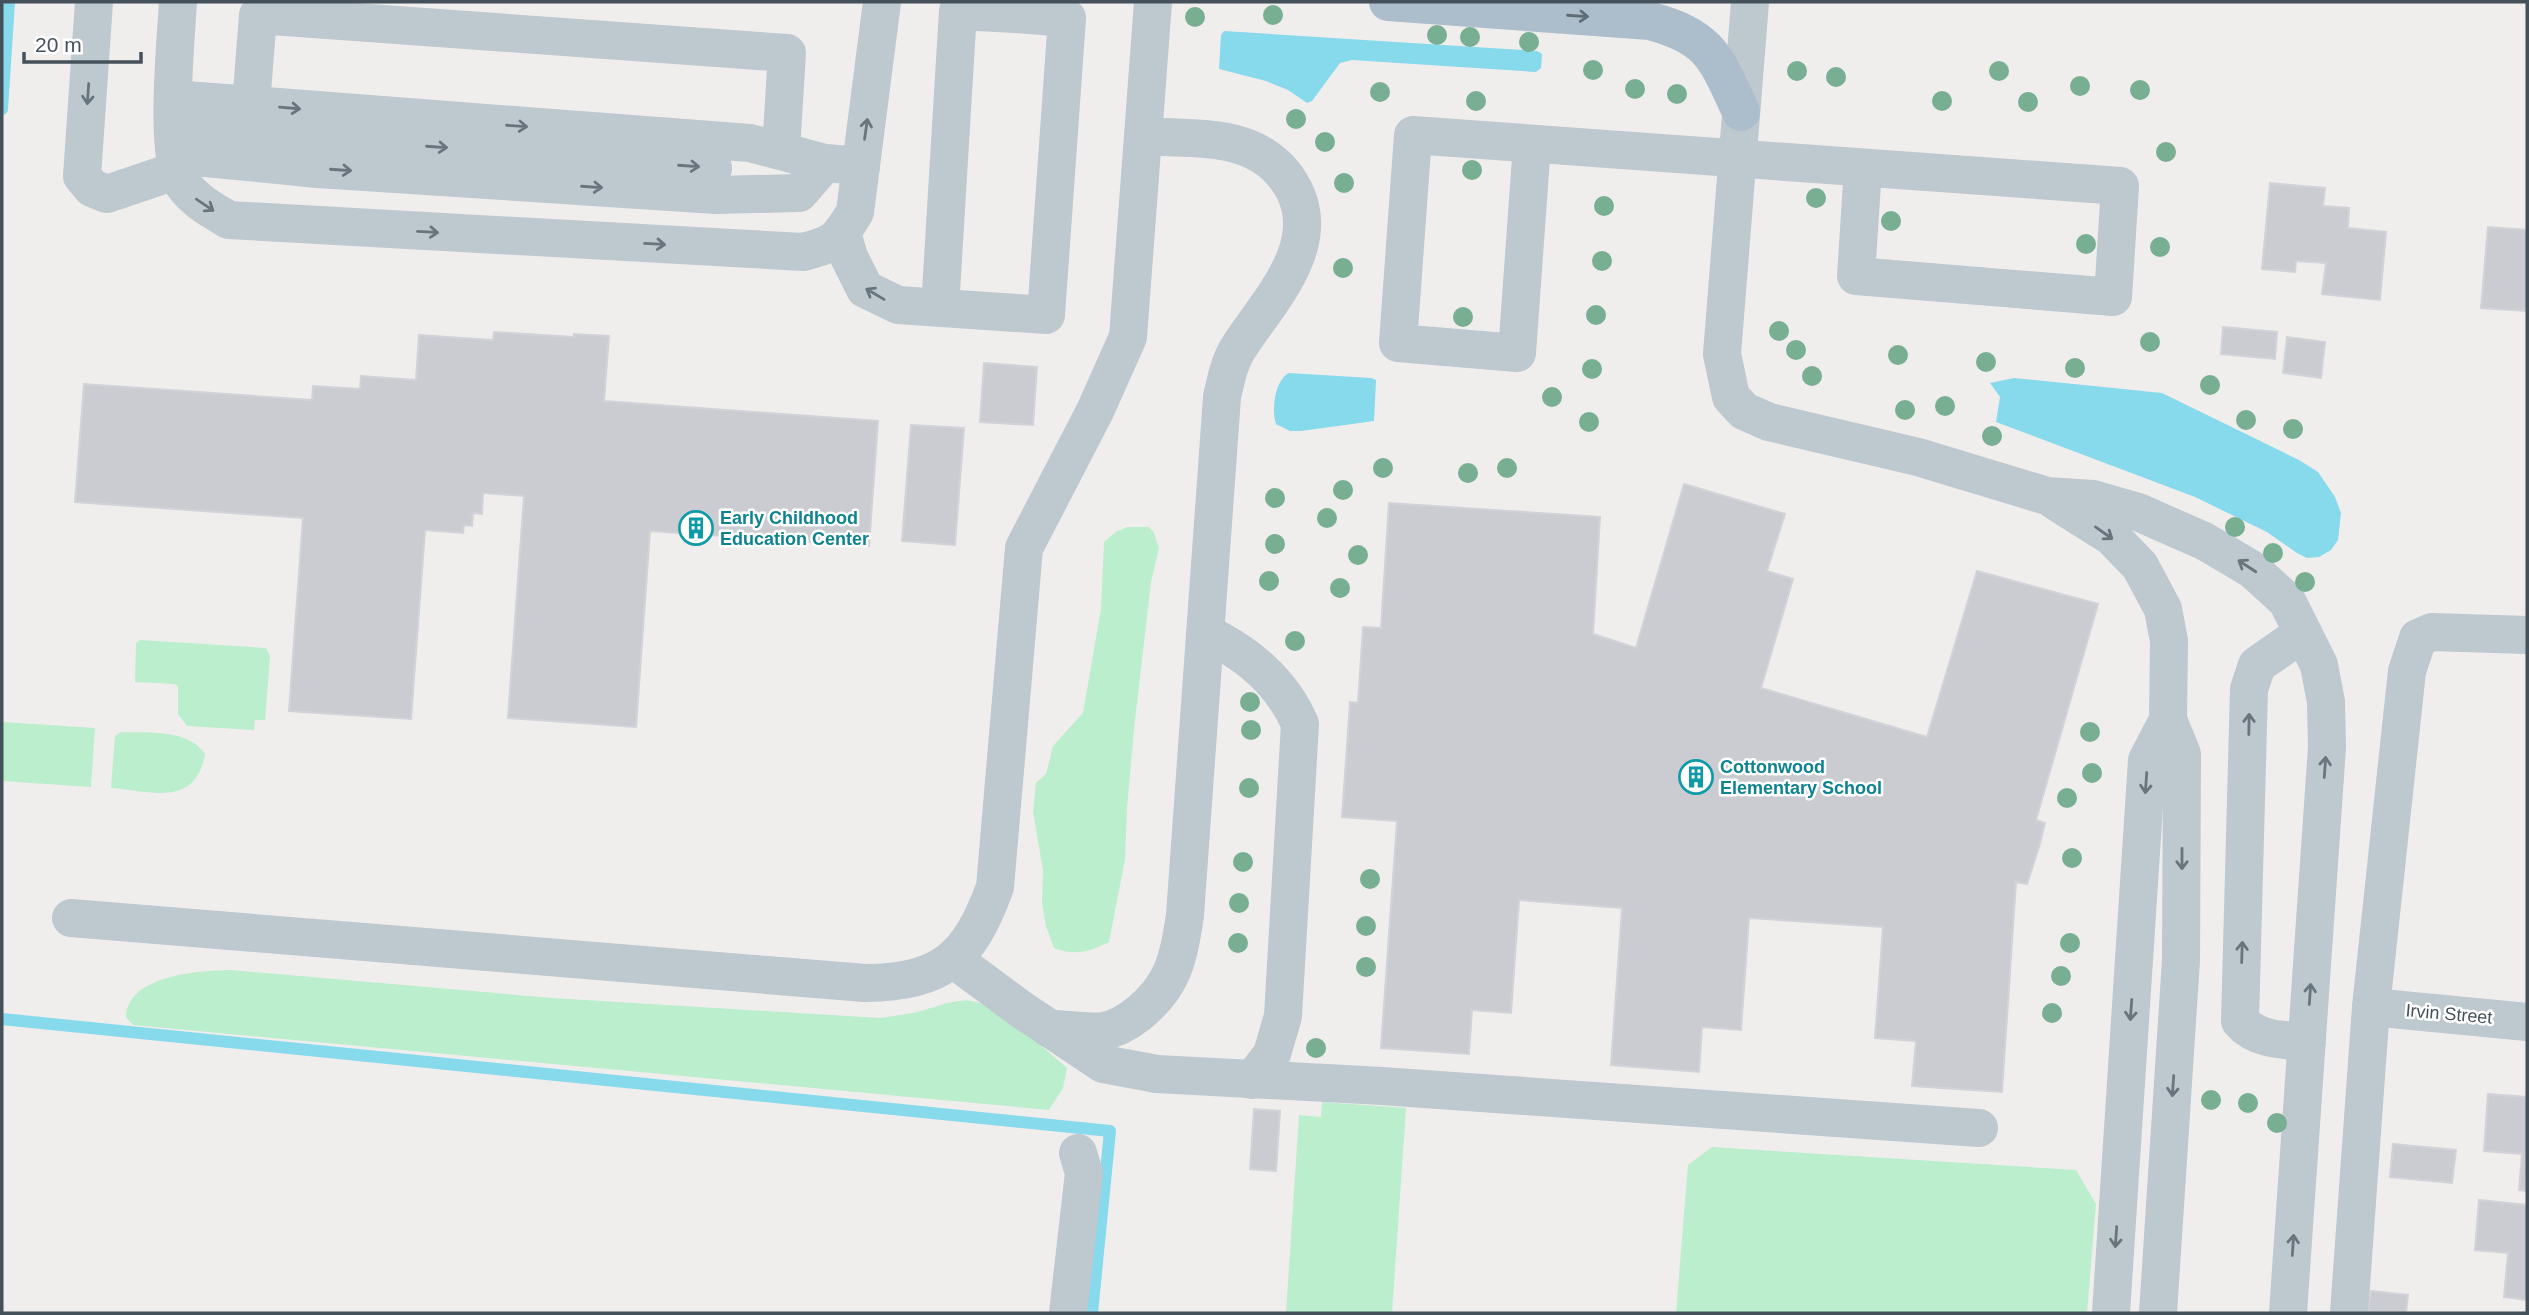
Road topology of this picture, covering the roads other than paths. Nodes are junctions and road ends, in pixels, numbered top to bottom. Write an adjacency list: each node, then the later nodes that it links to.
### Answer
1 (94, 2): 11 (street, one-way to 11)
2 (178, 2): 11 (street)
3 (883, 2): 15 (street, one-way to 3)
4 (1153, 2): 10 (street)
5 (1388, 2): 9 (main road, one-way to 9)
6 (1750, 2): 9 (street)
7 (1017, 8): 18 (street); 18 (street)
8 (251, 105): 11 (street); 13 (street, one-way to 13); 13 (street)
9 (1741, 112): 14 (street)
10 (1143, 136): 20 (street); 25 (street)
11 (175, 137): 15 (street, one-way to 15); 17 (street, one-way to 17)
12 (1532, 144): 12 (street); 14 (street)
13 (781, 150): 15 (street)
14 (1737, 157): 16 (street); 19 (street)
15 (843, 164): 17 (street)
16 (1863, 168): 16 (street)
17 (842, 233): 18 (street, one-way to 17)
18 (940, 308)
19 (2047, 496): 21 (street, one-way to 19); 23 (street, one-way to 23)
20 (1205, 633): 28 (street); 30 (street)
21 (2303, 633): 29 (street, one-way to 21); 29 (street, one-way to 21)
22 (2527, 635): 26 (street)
23 (2168, 720): 34 (street, one-way to 34); 35 (street, one-way to 35)
24 (71, 918): 25 (street)
25 (953, 959): 28 (street)
26 (2371, 1007): 27 (street, Irvin Street); 37 (street)
27 (2527, 1022)
28 (1050, 1029): 30 (street)
29 (2307, 1042): 36 (street, one-way to 29)
30 (1252, 1080): 31 (street)
31 (1979, 1128)
32 (1078, 1153): 33 (street)
33 (1068, 1313)
34 (2110, 1313)
35 (2158, 1313)
36 (2288, 1313)
37 (2349, 1313)

